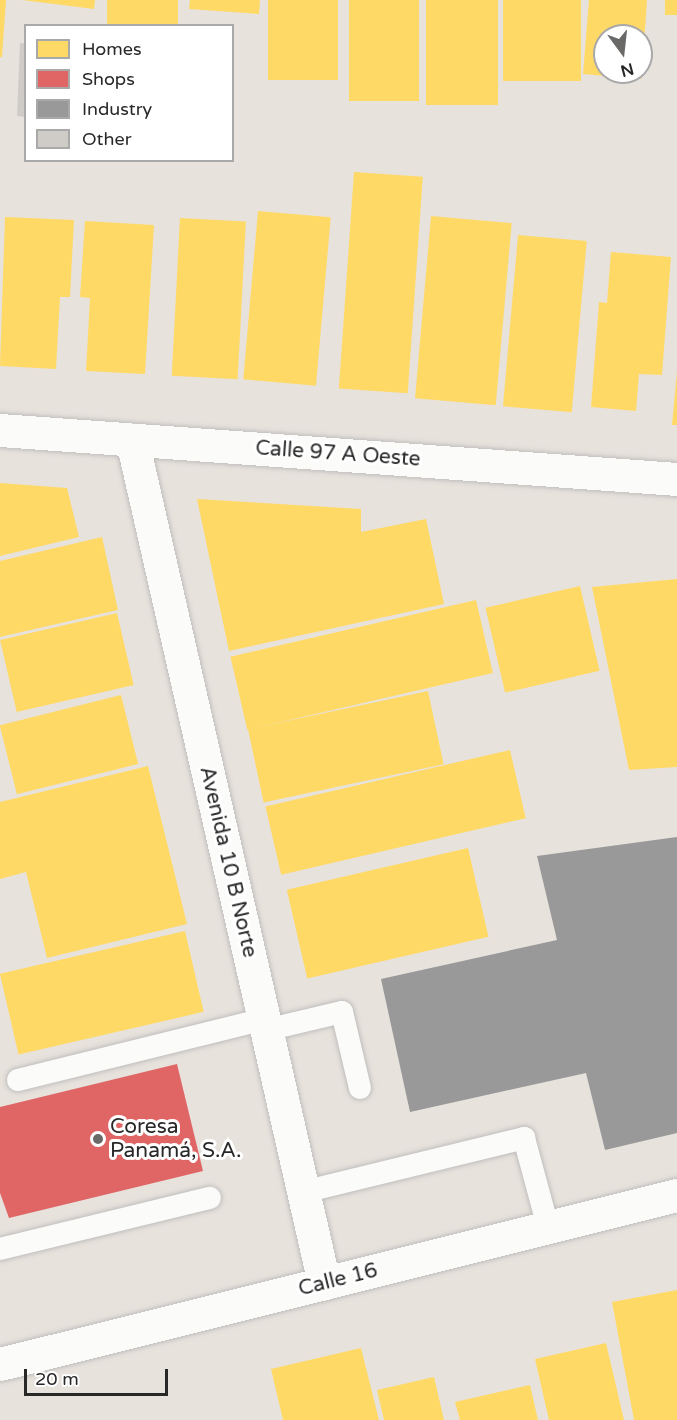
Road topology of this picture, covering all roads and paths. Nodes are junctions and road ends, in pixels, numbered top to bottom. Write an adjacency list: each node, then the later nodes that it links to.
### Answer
1 (0, 430): 2 (street, Calle 97 A Oeste)
2 (132, 440): 3 (street, Calle 97 A Oeste); 4 (street, Avenida 10 B Norte)
3 (677, 479)
4 (265, 1025): 5 (lane); 6 (lane); 7 (street, Avenida 10 B Norte)
5 (18, 1080)
6 (360, 1088)
7 (303, 1192): 10 (lane); 12 (street, Avenida 10 B Norte)
8 (677, 1195): 10 (street, Calle 16)
9 (210, 1198): 11 (lane)
10 (548, 1227): 12 (street, Calle 16)
11 (0, 1249)
12 (324, 1283): 13 (street, Calle 16)
13 (0, 1364)

